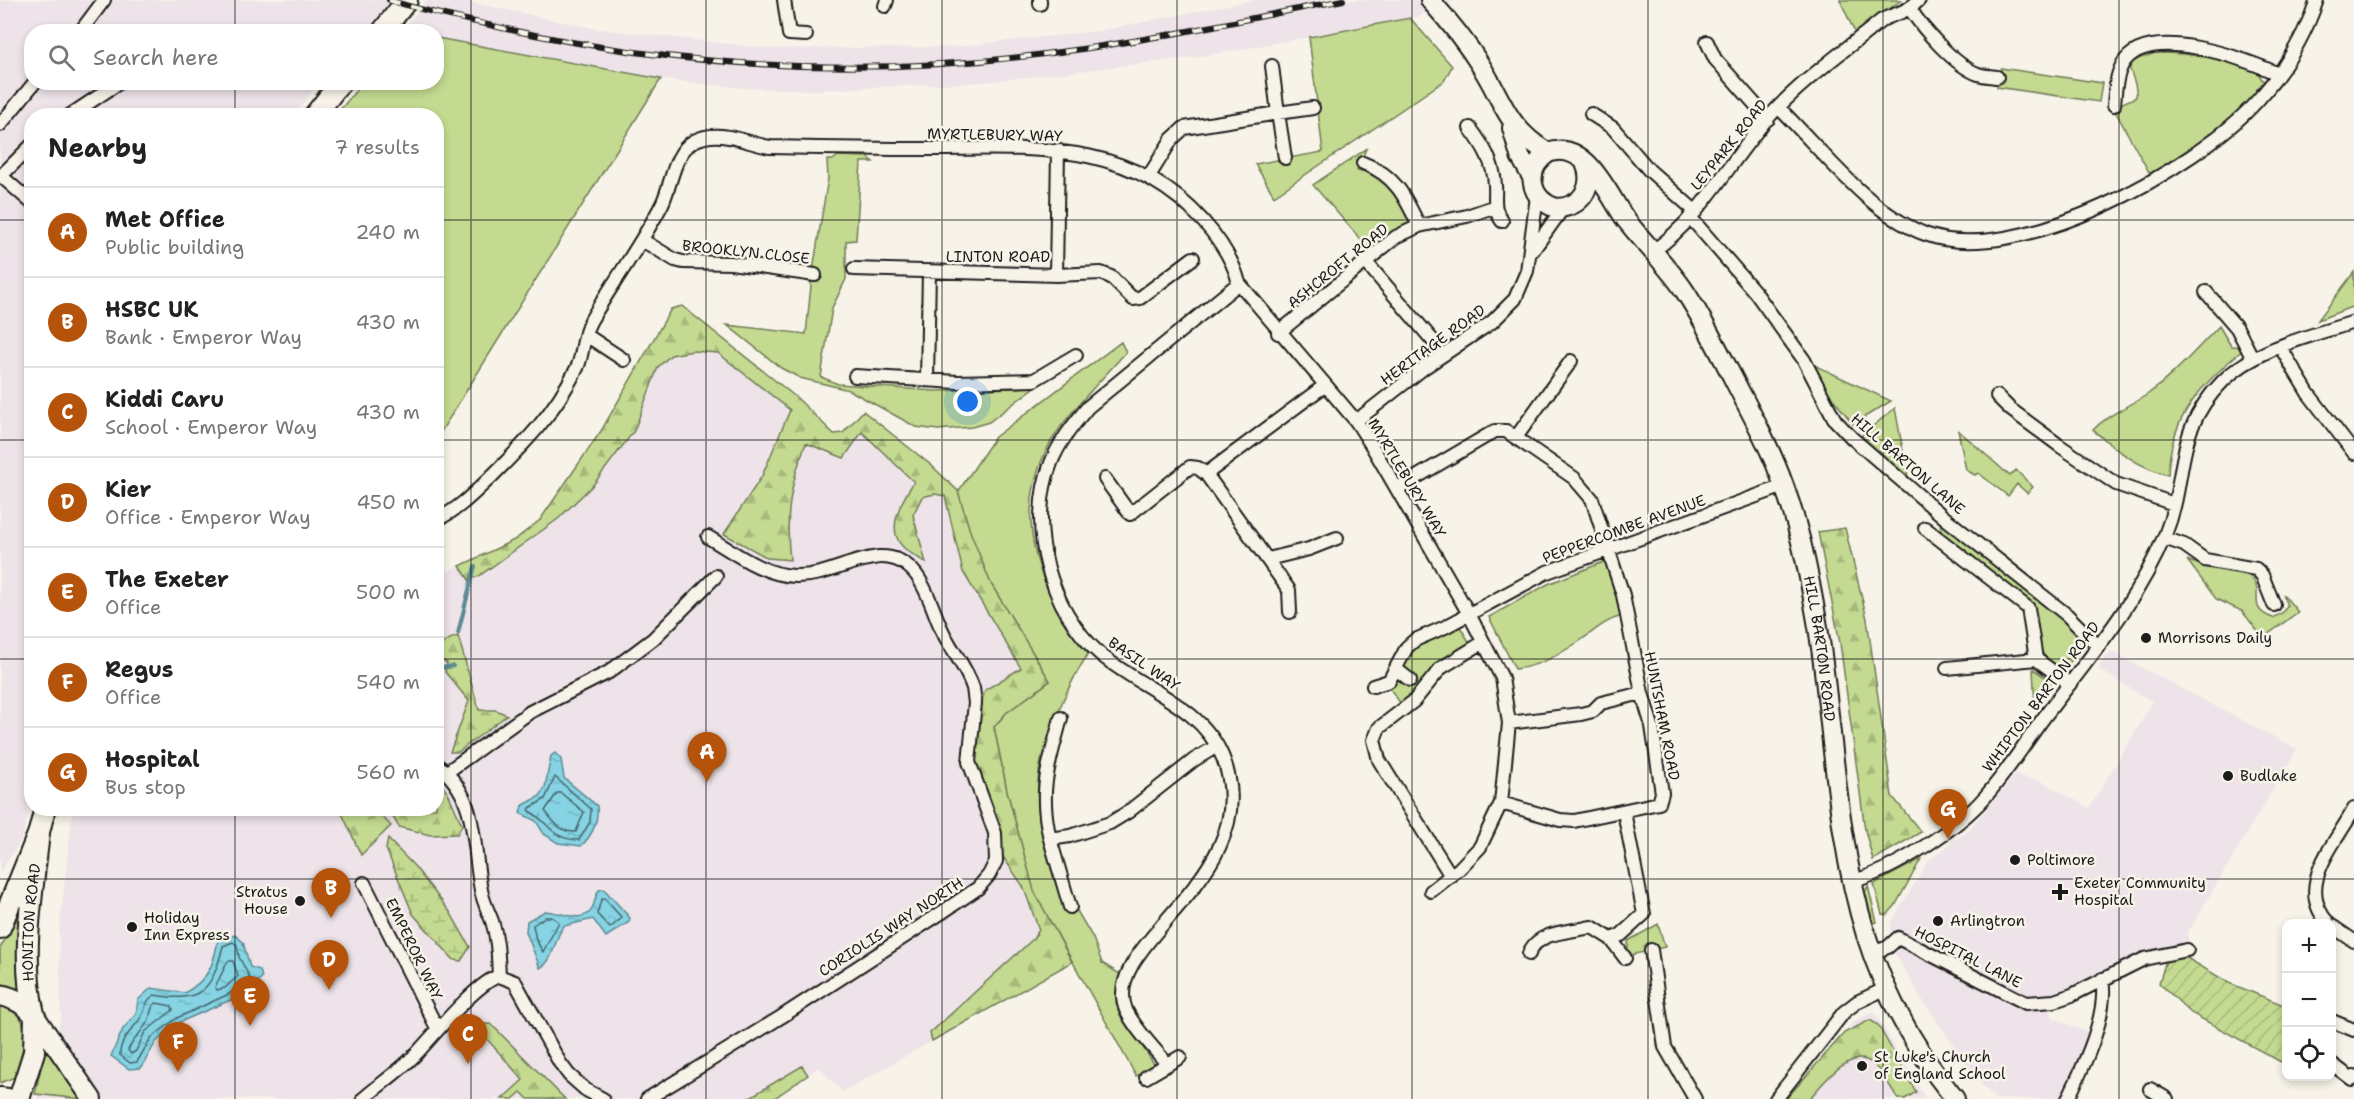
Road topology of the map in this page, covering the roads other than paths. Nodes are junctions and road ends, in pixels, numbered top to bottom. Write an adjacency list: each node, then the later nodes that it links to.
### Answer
1 (104, 0): 7 (street)
2 (407, 0): 8 (main road)
3 (784, 0): 9 (street)
4 (2317, 0): 12 (street)
5 (1915, 4): 13 (street); 21 (street, LEYPARK ROAD)
6 (1436, 7): 24 (main road)
7 (86, 24)
8 (388, 24)
9 (806, 35)
10 (1707, 42): 25 (street)
11 (1272, 66): 22 (street)
12 (2278, 74): 17 (street); 21 (street)
13 (1997, 76)
14 (28, 90): 26 (street)
15 (108, 90): 18 (street)
16 (335, 90): 19 (main road)
17 (2114, 105)
18 (81, 108)
19 (320, 108)
20 (1313, 108): 22 (street)
21 (1779, 108): 25 (street, LEYPARK ROAD)
22 (1278, 113): 31 (street); 35 (street)
23 (1591, 114): 42 (street, HILL BARTON LANE)
24 (1508, 115): 30 (main road); 36 (main road)
25 (1768, 119): 42 (street, LEYPARK ROAD)
26 (0, 124)
27 (1470, 128): 40 (street)
28 (1058, 150): 35 (street, MYRTLEBURY WAY); 46 (street, MYRTLEBURY WAY); 54 (street, LINTON ROAD)
29 (24, 153): 34 (street)
30 (1548, 153): 32 (main road); 36 (main road)
31 (1285, 158)
32 (1585, 163): 39 (main road); 43 (main road, HILL BARTON ROAD)
33 (1363, 164): 45 (street)
34 (1, 176): 37 (street)
35 (1149, 176): 55 (street, MYRTLEBURY WAY)
36 (1532, 177): 38 (main road)
37 (24, 196)
38 (1537, 196): 41 (main road); 48 (street, HERITAGE ROAD)
39 (1581, 199): 41 (main road); 43 (main road, HILL BARTON ROAD)
40 (1493, 207): 44 (street); 45 (street, ASHCROFT ROAD)
41 (1563, 208): 48 (street, HERITAGE ROAD)
42 (1692, 214): 47 (street, LEYPARK ROAD); 90 (street, HILL BARTON LANE)
43 (1626, 219): 47 (main road, HILL BARTON ROAD)
44 (1502, 221)
45 (1419, 226): 50 (street, ASHCROFT ROAD)
46 (642, 240): 53 (street, BROOKLYN CLOSE); 59 (street, MYRTLEBURY WAY)
47 (1653, 251): 75 (main road, HILL BARTON ROAD)
48 (1530, 254): 70 (street, HERITAGE ROAD)
49 (1193, 258): 54 (street)
50 (1365, 261): 58 (street, ASHCROFT ROAD); 60 (street)
51 (854, 269): 52 (street, LINTON ROAD)
52 (929, 271): 54 (street, LINTON ROAD); 67 (street)
53 (815, 275)
54 (1056, 275)
55 (1239, 283): 58 (street, MYRTLEBURY WAY); 100 (street, BASIL WAY)
56 (2206, 292): 63 (street)
57 (2354, 322): 61 (street, WHIPTON BARTON ROAD)
58 (1278, 333): 68 (street, MYRTLEBURY WAY)
59 (586, 335): 64 (street); 78 (street, MYRTLEBURY WAY)
60 (1434, 342)
61 (2281, 348): 63 (street, WHIPTON BARTON ROAD); 72 (street)
62 (1077, 355): 67 (street)
63 (2253, 359): 77 (street, WHIPTON BARTON ROAD)
64 (624, 360)
65 (1571, 361): 71 (street)
66 (855, 376): 67 (street)
67 (927, 380)
68 (1324, 386): 70 (street, MYRTLEBURY WAY); 73 (street)
69 (1997, 396): 77 (street)
70 (1356, 421): 76 (street, MYRTLEBURY WAY)
71 (1517, 436): 76 (street); 83 (street, HUNTSHAM ROAD)
72 (2354, 453)
73 (1206, 474): 74 (street); 84 (street)
74 (1105, 479)
75 (1784, 486): 83 (street, PEPPERCOMBE AVENUE); 110 (main road, HILL BARTON ROAD)
76 (1398, 488): 88 (street, MYRTLEBURY WAY)
77 (2174, 504): 82 (street, WHIPTON BARTON ROAD)
78 (444, 516)
79 (1925, 528): 91 (street)
80 (708, 537): 144 (street, CORIOLIS WAY NORTH)
81 (1337, 538): 84 (street)
82 (2164, 538): 86 (street); 90 (street, WHIPTON BARTON ROAD)
83 (1608, 548): 88 (street, PEPPERCOMBE AVENUE); 97 (street, HUNTSHAM ROAD)
84 (1268, 559): 87 (street)
85 (716, 576): 102 (street)
86 (2274, 605)
87 (1290, 612)
88 (1469, 614): 89 (street); 93 (street, PEPPERCOMBE AVENUE)
89 (1482, 643): 99 (street); 109 (street)
90 (2098, 646): 95 (street, WHIPTON BARTON ROAD)
91 (2036, 659): 92 (street); 95 (street)
92 (1947, 668)
93 (1396, 669): 94 (street); 96 (street)
94 (1410, 680)
95 (2070, 684): 110 (street, WHIPTON BARTON ROAD)
96 (1373, 686)
97 (1642, 693): 99 (street); 105 (street, HUNTSHAM ROAD)
98 (1061, 718): 108 (street)
99 (1509, 723): 103 (street)
100 (1217, 746): 108 (street); 133 (street, BASIL WAY)
101 (444, 770): 102 (street)
102 (447, 772): 124 (street)
103 (1501, 803): 105 (street, HUNTSHAM ROAD); 109 (street)
104 (2354, 809): 114 (street)
105 (1624, 812): 117 (street)
106 (43, 816): 107 (main road, HONITON ROAD)
107 (39, 832): 115 (main road, HONITON ROAD); 128 (main road, HONITON ROAD)
108 (1050, 839): 113 (street)
109 (1451, 876): 112 (street)
110 (1853, 881): 121 (main road, HILL BARTON ROAD)
111 (364, 883): 130 (street, EMPEROR WAY)
112 (1431, 891)
113 (1070, 907)
114 (2326, 919)
115 (0, 928)
116 (2336, 929): 118 (street)
117 (1611, 939): 122 (street); 123 (street)
118 (2354, 941)
119 (1651, 950): 145 (street)
120 (2187, 950): 125 (street, HOSPITAL LANE)
121 (1872, 953): 125 (street, HOSPITAL LANE); 126 (main road, HILL BARTON ROAD)
122 (1529, 954)
123 (1625, 958)
124 (499, 976): 130 (street, EMPEROR WAY); 143 (street)
125 (2102, 979): 148 (street)
126 (1887, 988): 146 (street); 147 (main road, HILL BARTON ROAD)
127 (0, 995): 128 (main road)
128 (34, 1015): 140 (main road, HONITON ROAD); 141 (main road)
129 (2336, 1023): 131 (street)
130 (437, 1028): 142 (street, EMPEROR WAY)
131 (2354, 1030)
132 (1180, 1057): 133 (street)
133 (1167, 1064): 136 (street)
134 (2336, 1067): 135 (street)
135 (2354, 1076)
136 (1146, 1077)
137 (2151, 1089): 149 (street)
138 (0, 1098): 139 (main road)
139 (8, 1099)
140 (19, 1099)
141 (92, 1099)
142 (363, 1099)
143 (603, 1099)
144 (647, 1099)
145 (1695, 1099)
146 (1776, 1099)
147 (1955, 1099)
148 (2068, 1099)
149 (2166, 1099)

